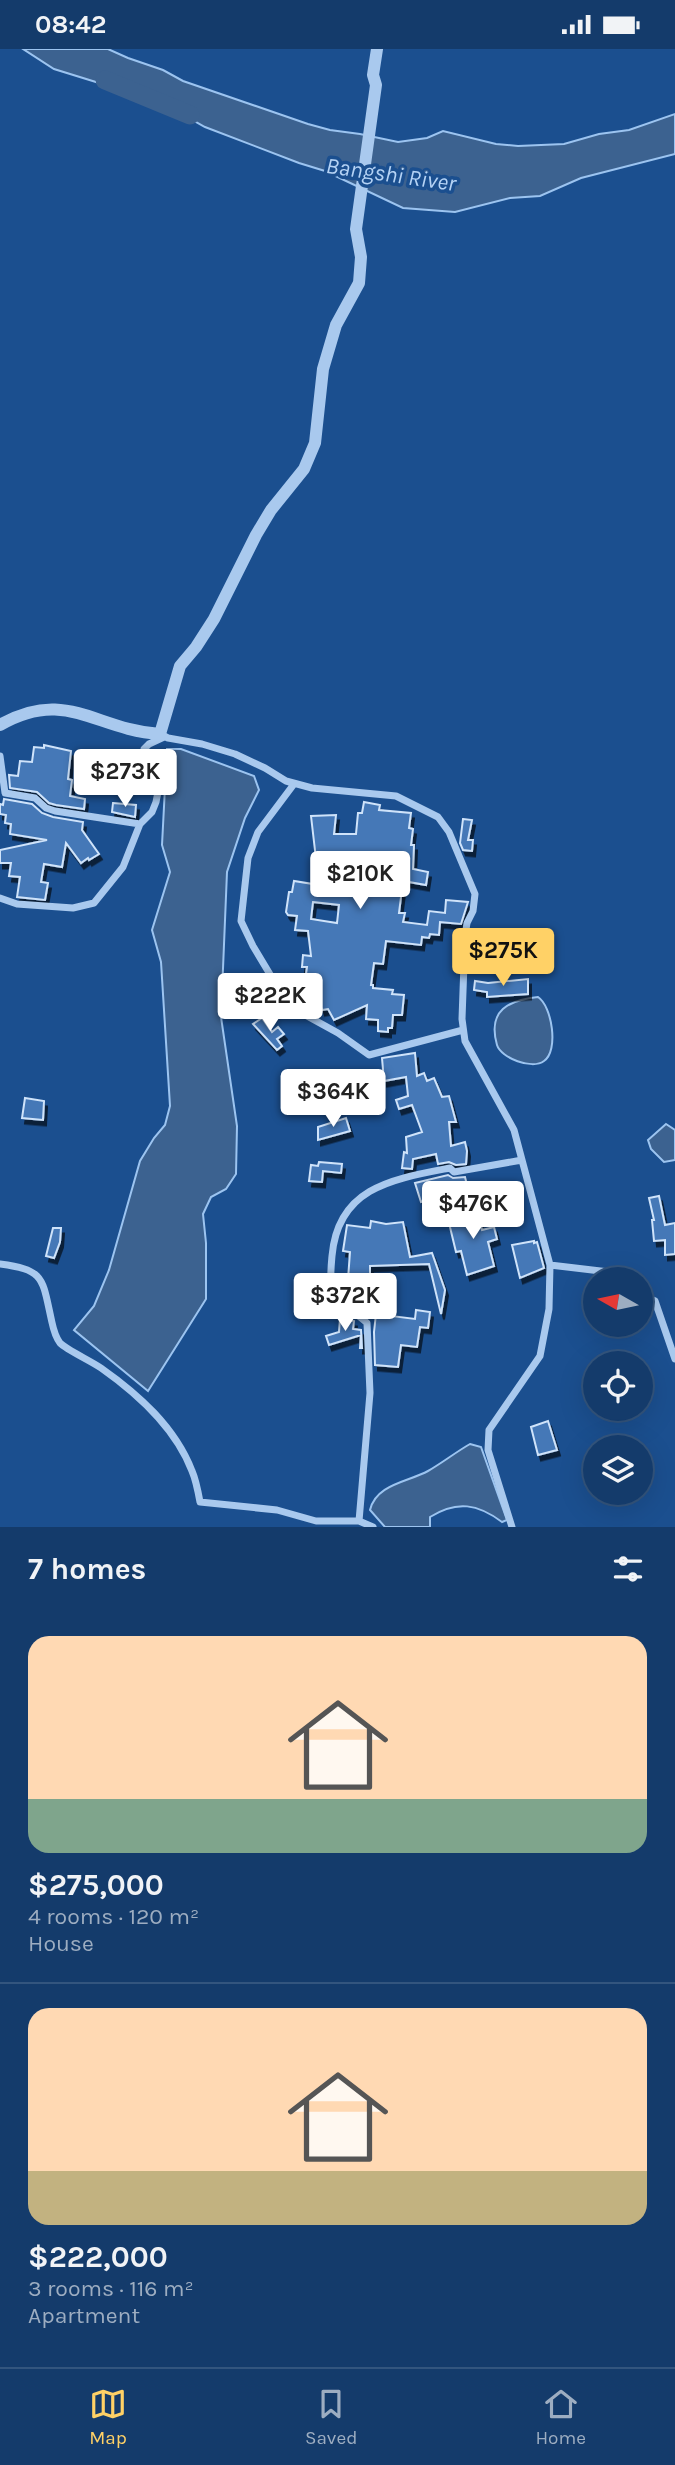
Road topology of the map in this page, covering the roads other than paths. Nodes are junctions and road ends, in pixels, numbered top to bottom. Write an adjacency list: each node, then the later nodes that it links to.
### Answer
1 (377, 49): 3 (street)
2 (0, 725): 3 (street)
3 (162, 736): 5 (street); 6 (street)
4 (0, 757): 6 (street)
5 (294, 783): 8 (street); 8 (street)
6 (140, 824): 7 (street)
7 (0, 898)
8 (463, 1030): 9 (street)
9 (522, 1160): 11 (street); 16 (street)
10 (0, 1264): 15 (street)
11 (550, 1265): 12 (street); 19 (street)
12 (583, 1269)
13 (653, 1300): 14 (street)
14 (675, 1359)
15 (299, 1517): 16 (street); 17 (street)
16 (359, 1521): 18 (street)
17 (299, 1527)
18 (373, 1527)
19 (512, 1527)

